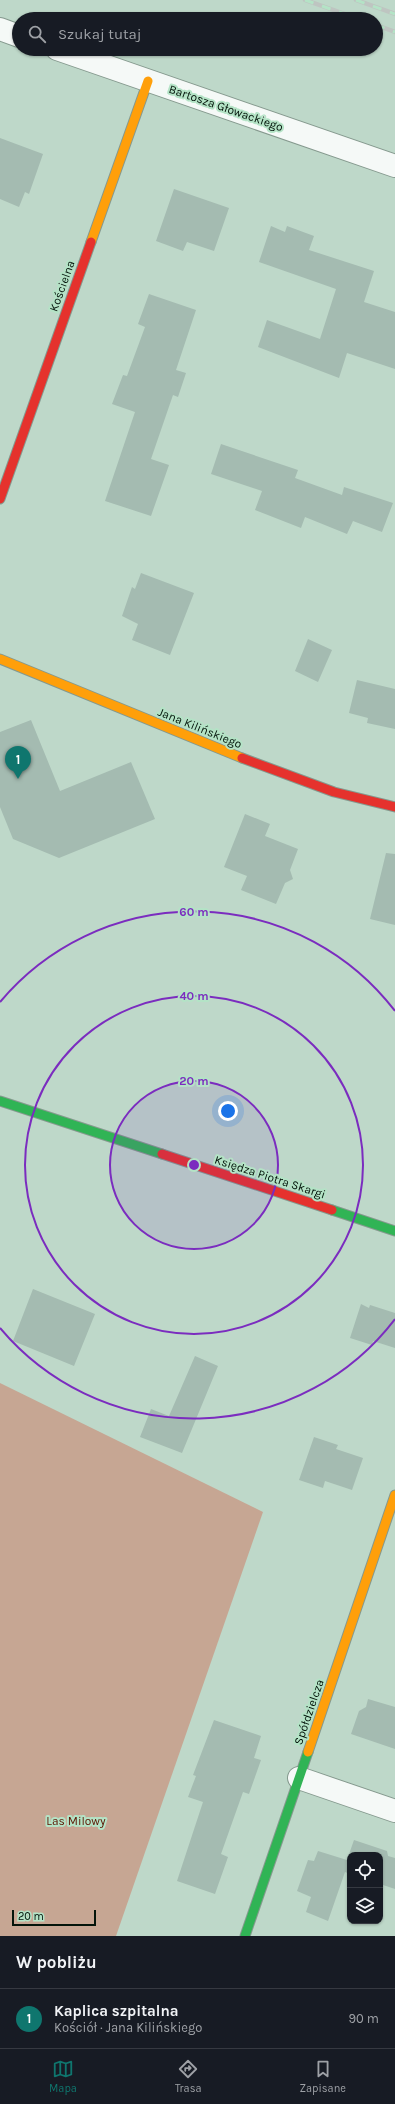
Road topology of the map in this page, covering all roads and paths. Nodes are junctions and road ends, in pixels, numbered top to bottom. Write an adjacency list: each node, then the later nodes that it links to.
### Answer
1 (0, 29): 2 (street)
2 (12, 33)
3 (77, 56): 4 (street, Bartosza Głowackiego)
4 (148, 81): 5 (street, Bartosza Głowackiego); 6 (street, Kościelna)
5 (395, 166)
6 (0, 499)
7 (0, 659): 8 (street, Jana Kilińskiego)
8 (395, 807)
9 (0, 1102): 10 (street, Księdza Piotra Skargi)
10 (395, 1231)
11 (395, 1495): 12 (street, Spółdzielcza)
12 (299, 1778): 13 (street); 14 (street, Spółdzielcza)
13 (395, 1811)
14 (245, 1936)

